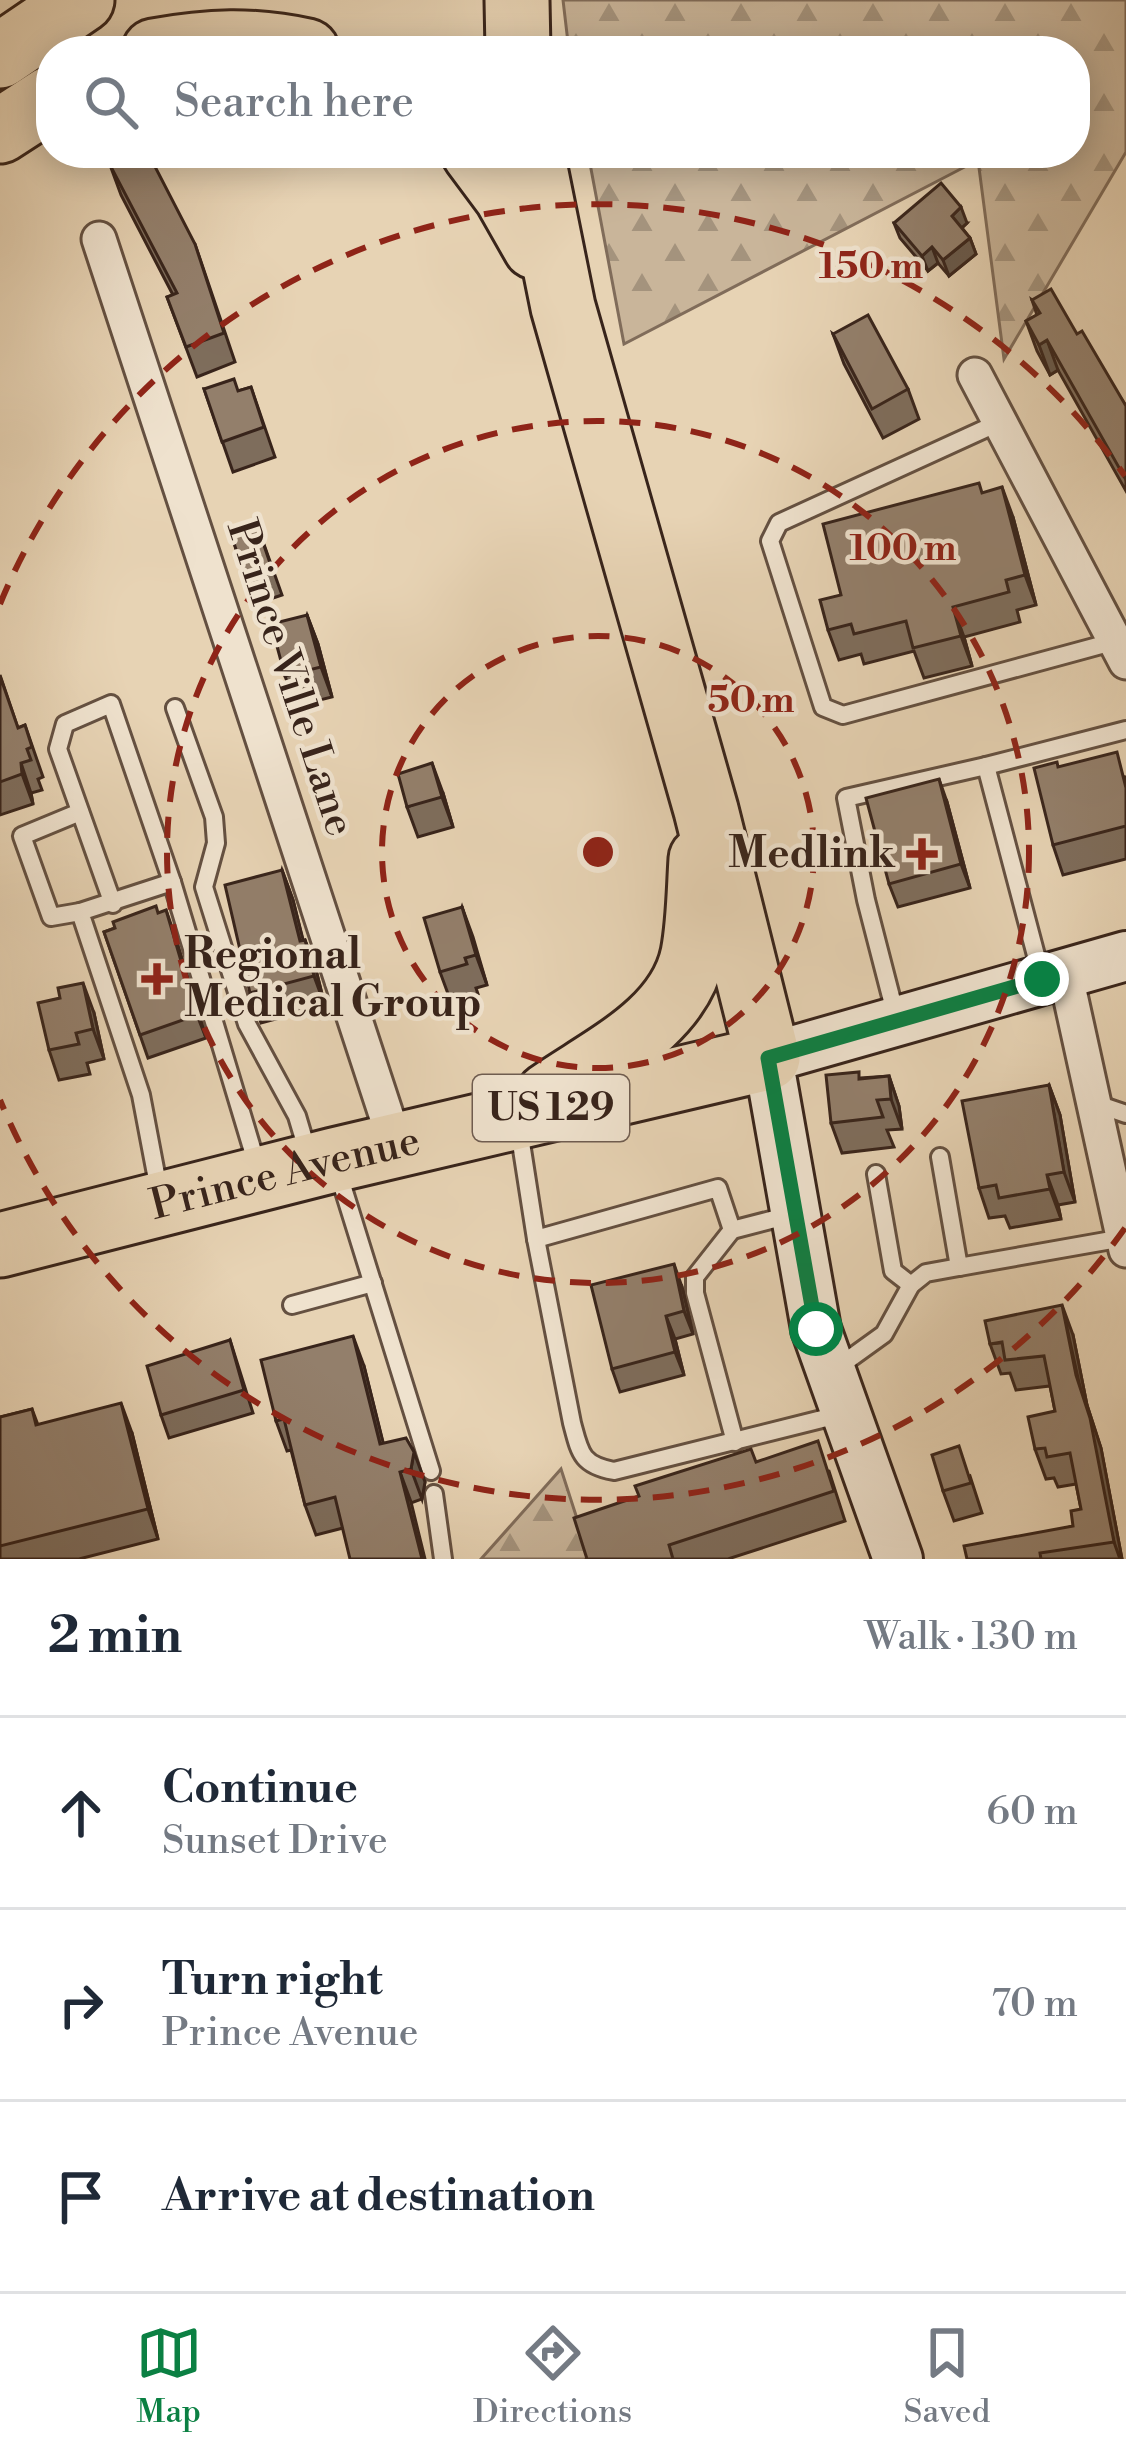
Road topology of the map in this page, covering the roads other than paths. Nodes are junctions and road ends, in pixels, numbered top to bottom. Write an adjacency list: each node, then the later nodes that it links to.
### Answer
1 (82, 0): 4 (highway)
2 (517, 0): 3 (highway)
3 (518, 36)
4 (0, 56)
5 (36, 107): 6 (highway)
6 (0, 130)
7 (484, 168): 10 (highway)
8 (535, 168): 10 (highway)
9 (99, 239): 29 (street, Prince Ville Lane)
10 (563, 307): 17 (highway)
11 (975, 375): 12 (street)
12 (1000, 422): 13 (street); 13 (lane)
13 (1121, 651)
14 (175, 708): 31 (lane)
15 (1126, 730): 16 (lane)
16 (986, 766): 23 (lane); 24 (lane)
17 (706, 810): 25 (highway); 28 (highway)
18 (80, 812): 19 (lane); 20 (lane); 21 (lane)
19 (172, 882): 20 (lane); 31 (lane)
20 (113, 904): 21 (lane)
21 (80, 912): 33 (lane)
22 (1126, 956): 23 (street, Prince Avenue)
23 (1054, 975): 24 (street, Prince Avenue); 26 (street)
24 (897, 1021): 25 (street, Prince Avenue)
25 (768, 1058): 28 (highway, Prince Avenue / US 129); 34 (street)
26 (1094, 1102): 27 (lane); 37 (street)
27 (1126, 1114)
28 (517, 1117): 29 (highway, Prince Avenue / US 129); 36 (lane)
29 (396, 1145): 31 (highway, Prince Avenue / US 129)
30 (940, 1157): 39 (lane)
31 (302, 1168): 33 (highway, Prince Avenue / US 129); 40 (lane)
32 (876, 1174): 41 (lane)
33 (162, 1202): 38 (highway, Prince Avenue / US 129)
34 (796, 1214): 35 (lane); 43 (street)
35 (732, 1230): 36 (lane); 44 (lane)
36 (536, 1239): 44 (lane)
37 (1125, 1244): 39 (lane)
38 (0, 1245)
39 (959, 1267): 41 (lane)
40 (373, 1283): 42 (lane); 45 (lane)
41 (911, 1285): 43 (lane)
42 (292, 1305)
43 (836, 1394): 44 (lane); 48 (street)
44 (735, 1442)
45 (431, 1471)
46 (434, 1493): 47 (lane)
47 (443, 1559)
48 (898, 1559)

